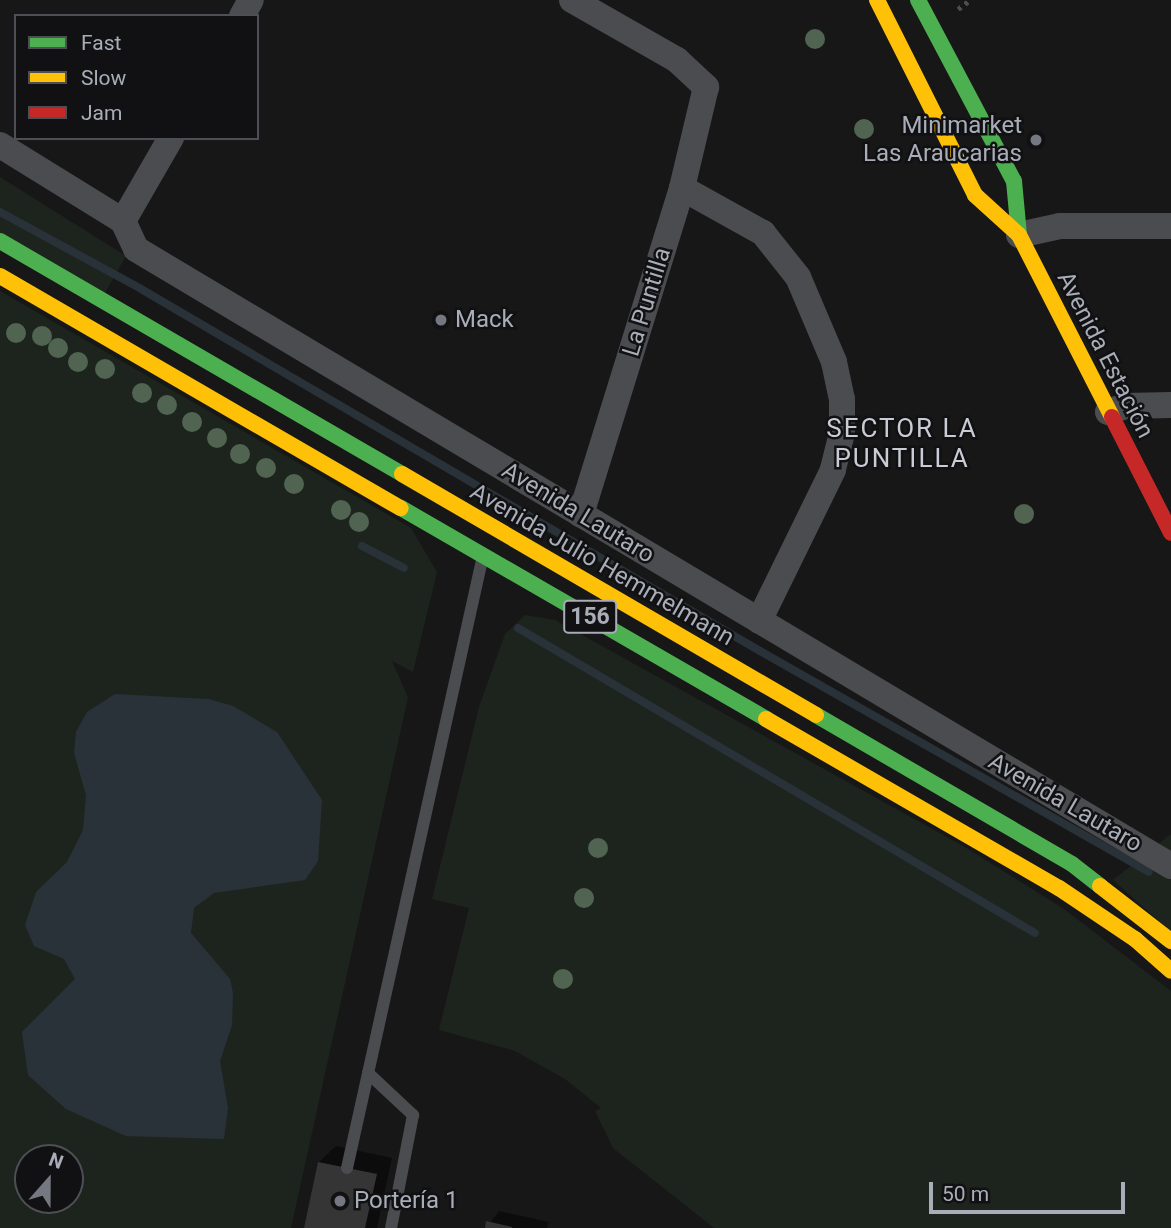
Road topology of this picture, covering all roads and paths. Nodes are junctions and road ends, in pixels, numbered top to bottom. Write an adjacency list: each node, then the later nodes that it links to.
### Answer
1 (572, 0): 6 (street, La Puntilla)
2 (877, 0): 9 (main road, Avenida Estación)
3 (918, 0): 9 (main road, Avenida Estación)
4 (170, 140): 7 (street)
5 (0, 145): 7 (street, Avenida Lautaro)
6 (682, 188): 14 (street, La Puntilla); 18 (street)
7 (123, 221): 14 (street, Avenida Lautaro)
8 (1171, 226): 9 (street)
9 (1018, 235): 13 (main road, Avenida Estación)
10 (0, 242): 15 (main road, Avenida Julio Hemmelmann / 156)
11 (0, 276): 17 (main road, Avenida Julio Hemmelmann / 156)
12 (1171, 405): 13 (street)
13 (1108, 412): 16 (main road, Avenida Estación)
14 (581, 515): 18 (street, Avenida Lautaro)
15 (490, 526): 17 (lane); 20 (main road, Avenida Julio Hemmelmann / 156)
16 (1171, 533)
17 (484, 555): 21 (main road, Avenida Julio Hemmelmann / 156); 22 (lane)
18 (759, 621): 19 (street, Avenida Lautaro)
19 (1171, 866)
20 (1171, 942)
21 (1171, 971)
22 (368, 1073): 23 (lane); 24 (lane)
23 (347, 1168)
24 (391, 1228)

